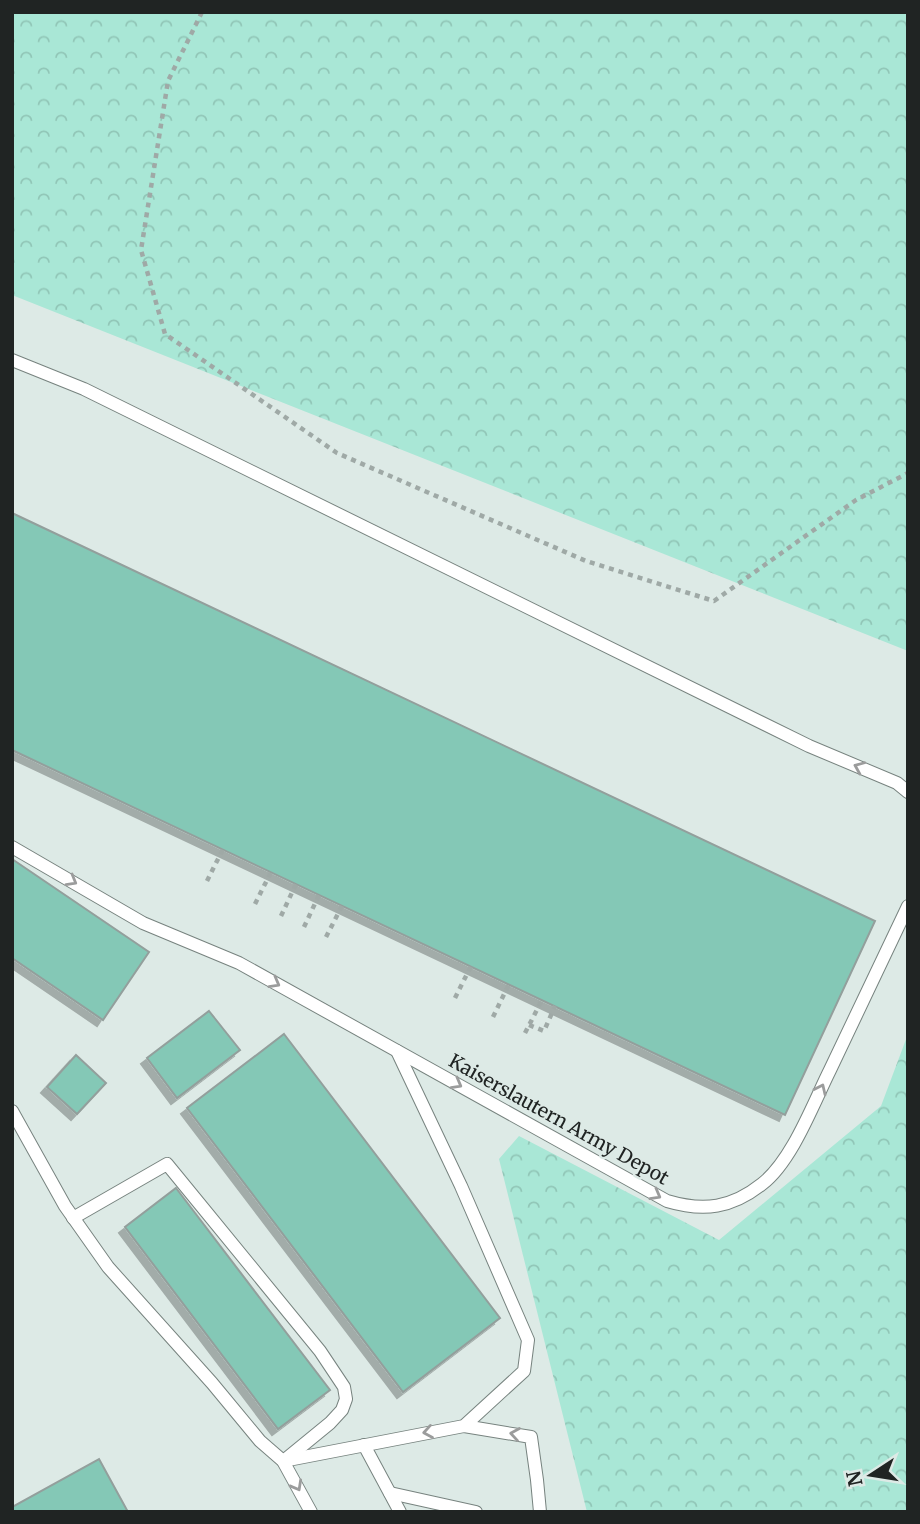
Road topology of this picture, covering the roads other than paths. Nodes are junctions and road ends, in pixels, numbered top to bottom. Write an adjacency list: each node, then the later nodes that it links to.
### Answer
1 (12, 360): 2 (lane, one-way to 1)
2 (908, 792)
3 (12, 848): 5 (lane, Kaiserslautern Army Depot, one-way to 5)
4 (908, 906): 5 (lane, Kaiserslautern Army Depot, one-way to 4)
5 (397, 1051): 8 (lane)
6 (12, 1111): 7 (lane)
7 (73, 1218): 10 (lane); 10 (lane)
8 (464, 1426): 9 (lane, one-way to 9); 15 (lane, one-way to 8)
9 (364, 1444): 10 (lane); 11 (lane)
10 (283, 1461): 12 (lane, one-way to 12)
11 (390, 1493): 13 (lane); 14 (lane)
12 (312, 1512)
13 (400, 1512)
14 (477, 1512)
15 (540, 1512)

